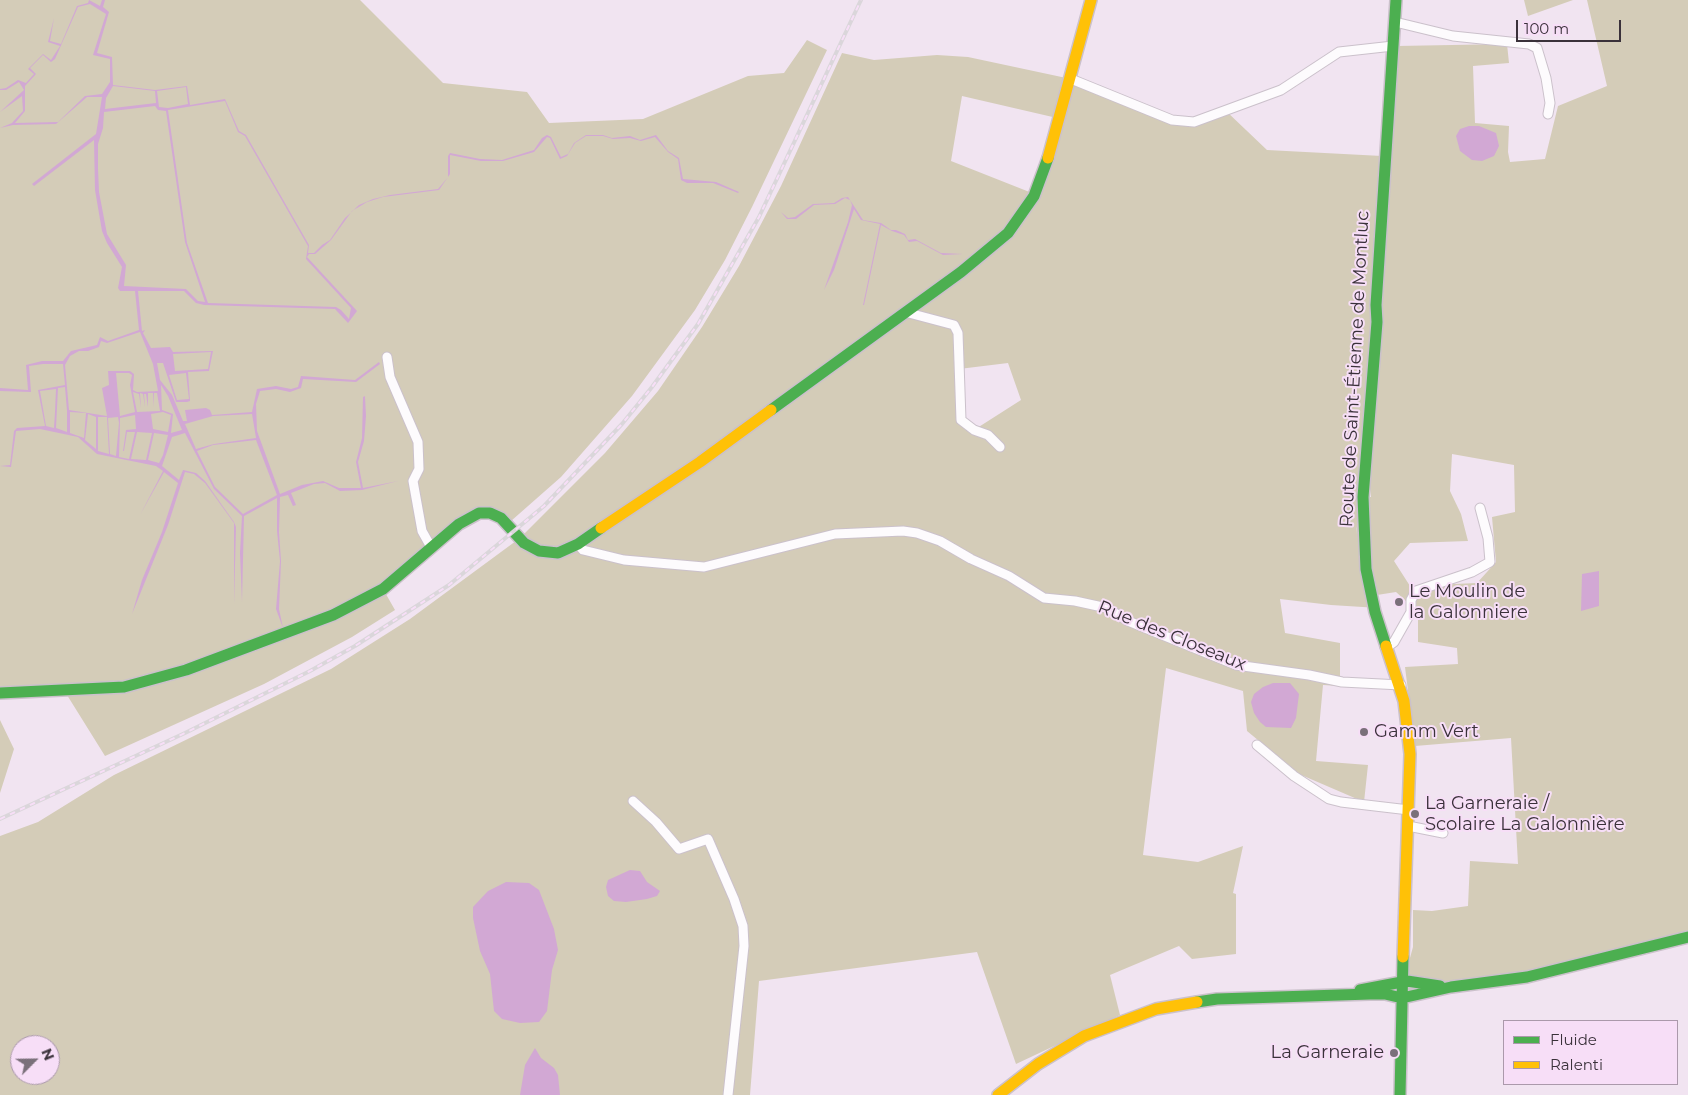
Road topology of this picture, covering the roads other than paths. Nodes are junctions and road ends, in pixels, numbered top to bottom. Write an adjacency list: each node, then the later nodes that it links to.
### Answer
1 (1092, 0): 5 (main road)
2 (1396, 0): 3 (main road, Route de Saint-Étienne de Montluc)
3 (1395, 22): 4 (main road, Route de Saint-Étienne de Montluc); 6 (street)
4 (1394, 46): 5 (street); 13 (main road, Route de Saint-Étienne de Montluc)
5 (1071, 79): 7 (main road)
6 (1548, 114)
7 (905, 312): 9 (street); 11 (main road)
8 (387, 357): 12 (street)
9 (1000, 447)
10 (1480, 508): 13 (street)
11 (578, 544): 12 (main road); 14 (street, Rue des Closeaux)
12 (431, 547): 15 (main road)
13 (1387, 647): 14 (main road, Route de Saint-Étienne de Montluc)
14 (1400, 685): 18 (main road, Route de Saint-Étienne de Montluc)
15 (0, 693)
16 (1257, 746): 18 (street)
17 (633, 802): 26 (street)
18 (1408, 810): 19 (main road, Route de Saint-Étienne de Montluc)
19 (1408, 826): 20 (street); 22 (main road, Route de Saint-Étienne de Montluc)
20 (1443, 833)
21 (1688, 937): 23 (main road)
22 (1402, 981): 23 (main road); 24 (main road); 25 (main road, Route de Saint-Étienne de Montluc)
23 (1451, 987): 25 (main road)
24 (1336, 995): 25 (main road); 27 (main road)
25 (1402, 998): 28 (main road, Route de Saint-Étienne de Montluc)
26 (728, 1095)
27 (998, 1095)
28 (1400, 1095)

